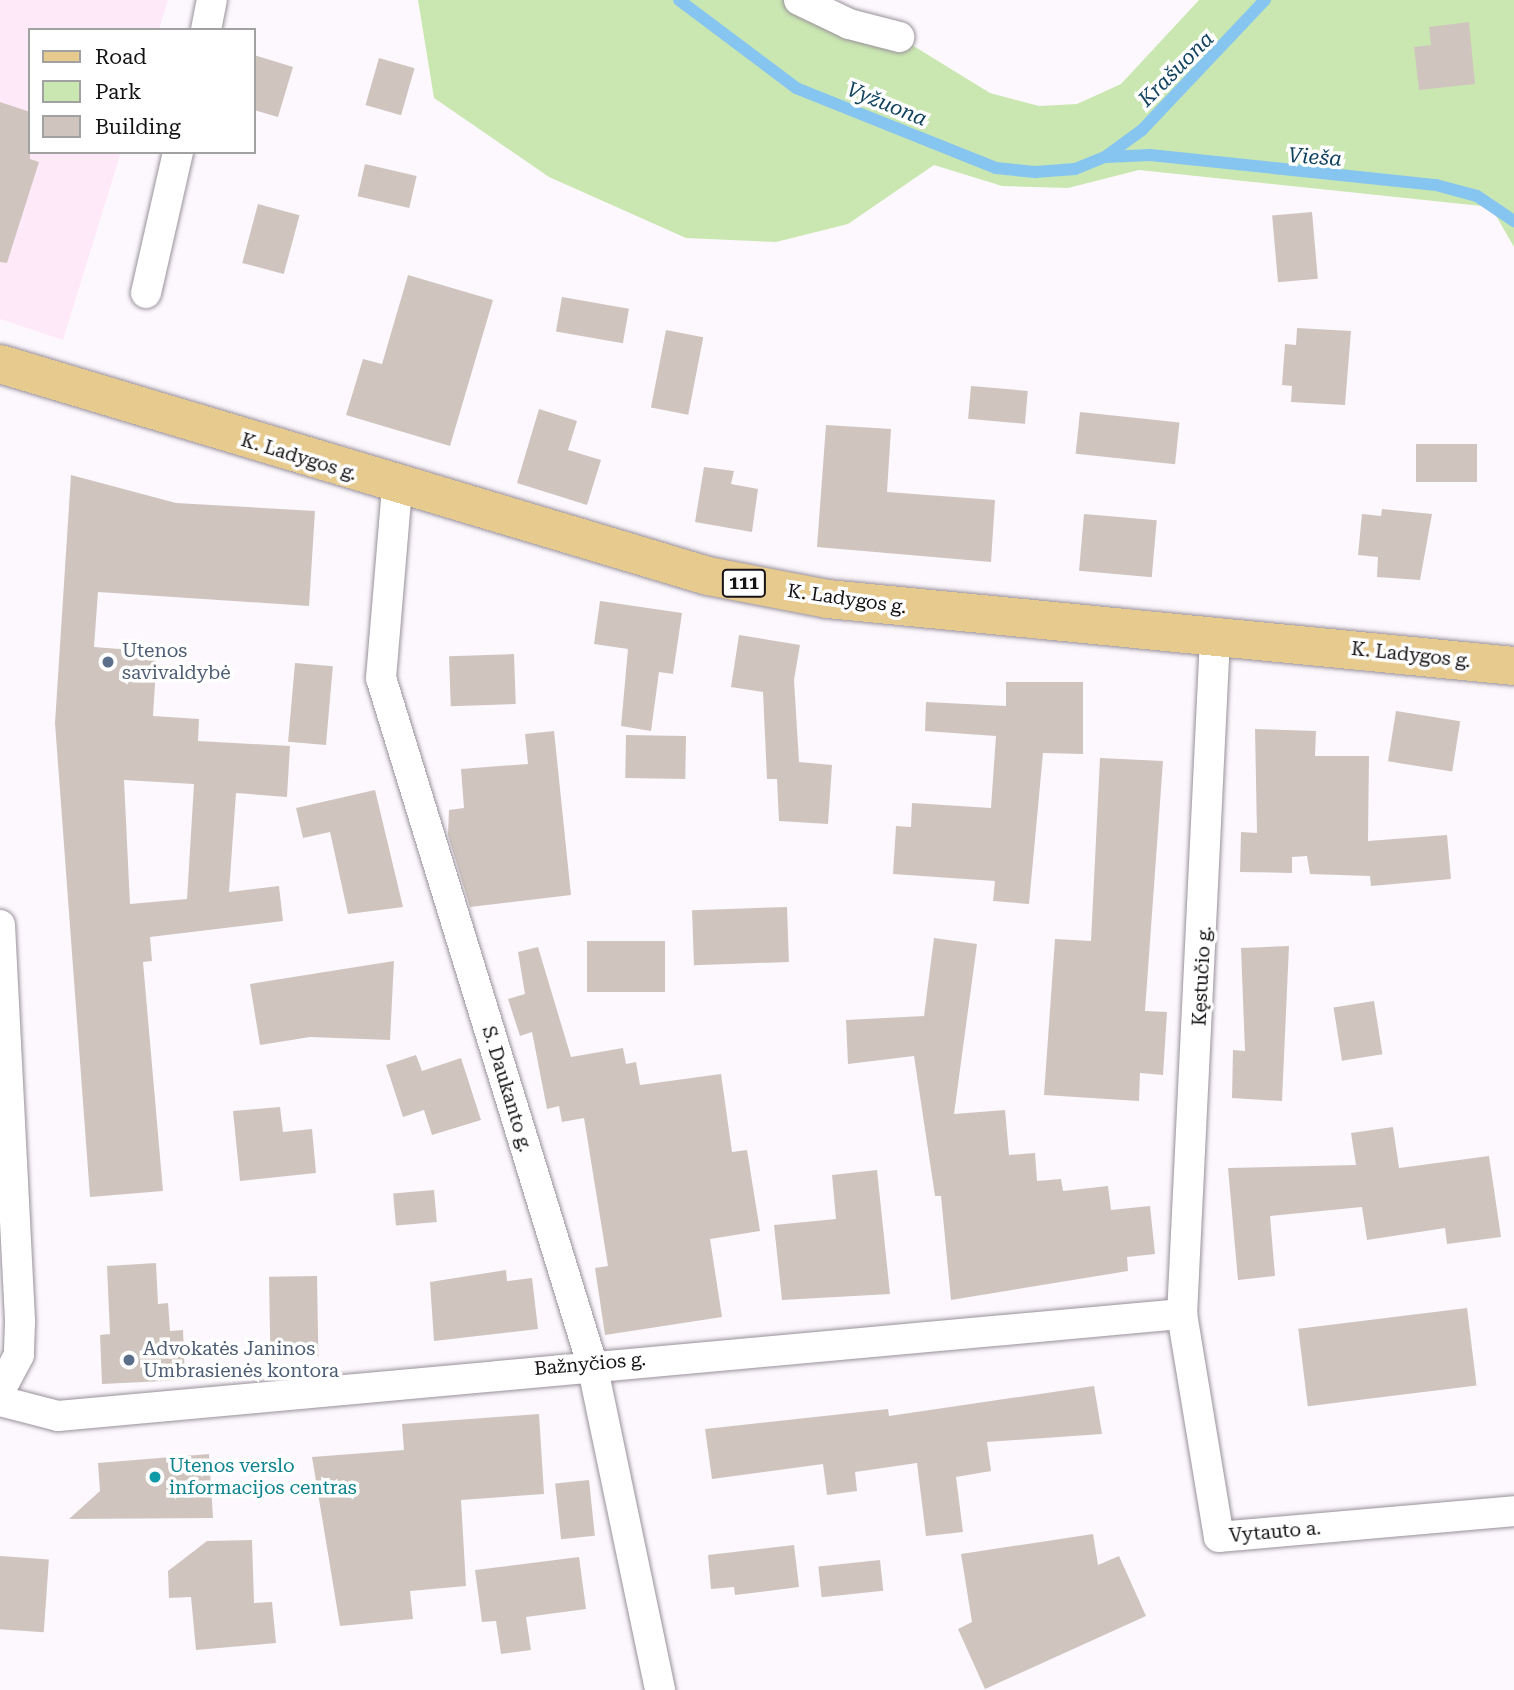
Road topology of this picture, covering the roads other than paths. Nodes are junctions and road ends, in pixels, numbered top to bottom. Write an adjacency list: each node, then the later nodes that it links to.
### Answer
1 (212, 0): 3 (street)
2 (799, 0): 4 (street)
3 (206, 28)
4 (899, 37)
5 (178, 154): 6 (street)
6 (146, 293)
7 (0, 364): 8 (main road, K. Ladygos g. / 111)
8 (397, 488): 9 (main road, K. Ladygos g. / 111); 13 (street, S. Daukanto g.)
9 (1215, 638): 10 (main road, K. Ladygos g. / 111); 12 (street, Kęstučio g.)
10 (1514, 666)
11 (0, 925): 14 (street)
12 (1182, 1314): 13 (street, Bažnyčios g.); 16 (street, Vytauto a.)
13 (592, 1364): 15 (street, Bažnyčios g.); 17 (street, S. Daukanto g.)
14 (0, 1390)
15 (0, 1401)
16 (1514, 1511)
17 (660, 1690)

